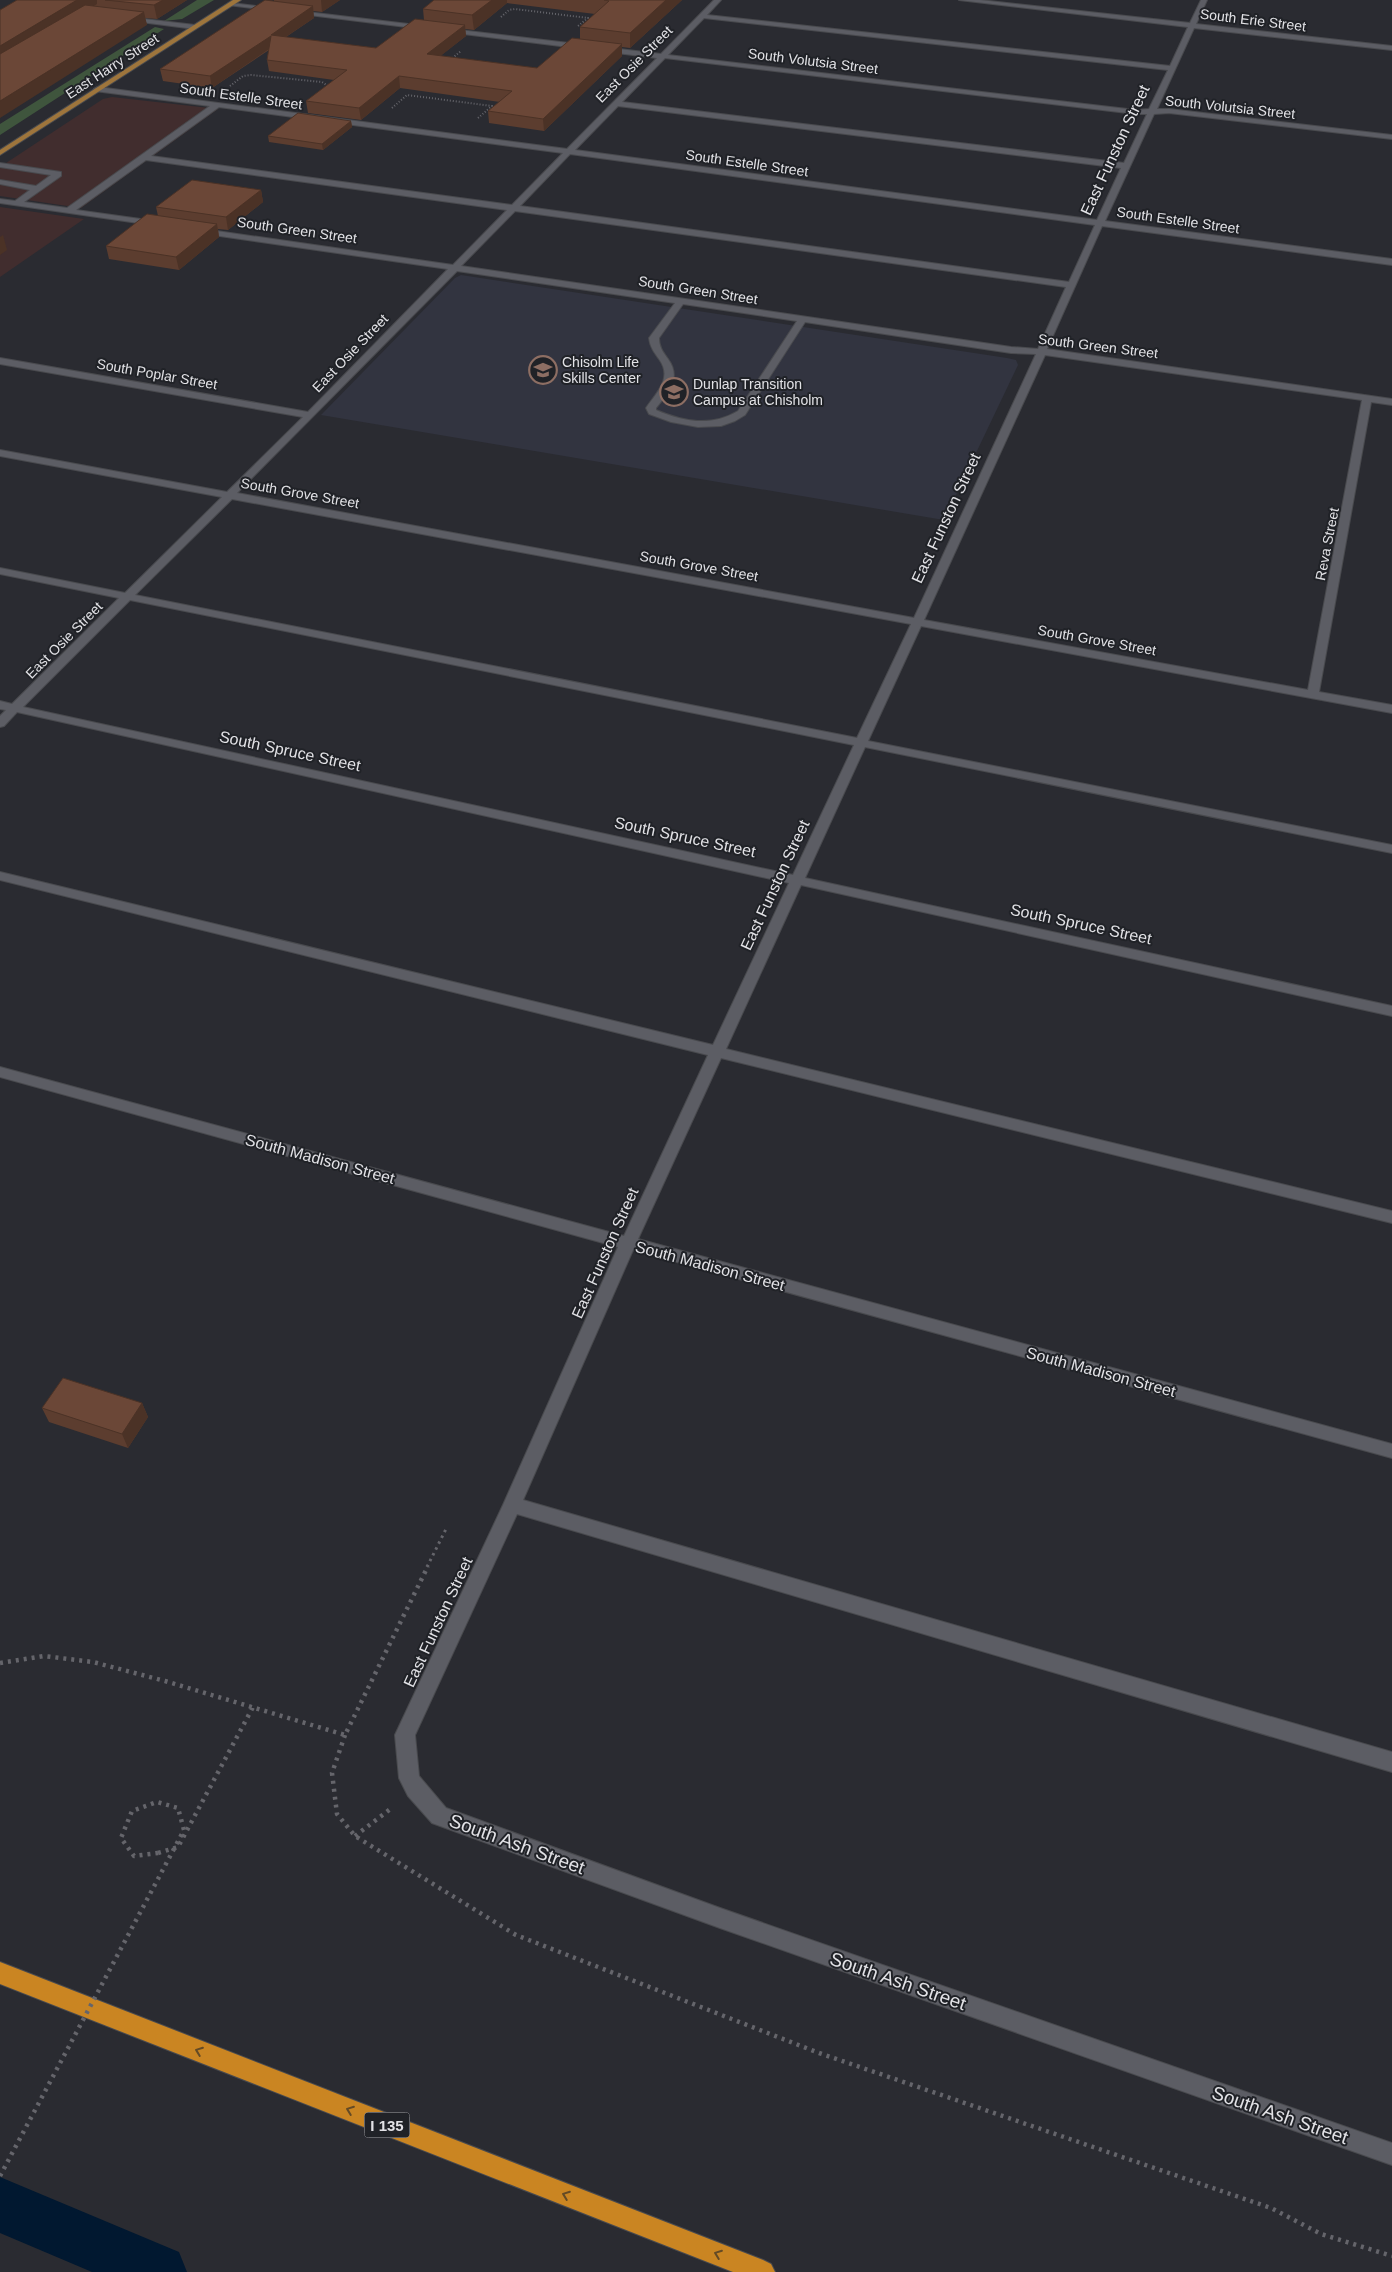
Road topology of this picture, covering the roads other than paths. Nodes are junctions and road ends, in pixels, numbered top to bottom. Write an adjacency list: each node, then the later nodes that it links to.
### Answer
1 (238, 0): 5 (main road, East Harry Street)
2 (718, 0): 6 (street, East Osie Street)
3 (962, 0): 8 (street, South Erie Street)
4 (1204, 0): 8 (street, East Funston Street)
5 (231, 5): 9 (main road, East Harry Street); 11 (street, South Volutsia Street)
6 (702, 16): 11 (street, East Osie Street); 12 (street)
7 (117, 18): 9 (street)
8 (1192, 25): 10 (street, South Erie Street); 12 (street, East Funston Street)
9 (195, 28): 13 (main road, East Harry Street)
10 (1392, 48)
11 (662, 56): 14 (street, East Osie Street); 16 (street, South Volutsia Street)
12 (1172, 68): 16 (street, East Funston Street)
13 (98, 89): 15 (street, South Estelle Street); 19 (main road, East Harry Street)
14 (616, 103): 18 (street, East Osie Street); 22 (street)
15 (217, 105): 18 (street, South Estelle Street); 20 (street)
16 (1151, 112): 17 (street, South Volutsia Street); 22 (street, East Funston Street)
17 (1392, 137)
18 (568, 151): 29 (street, East Osie Street); 31 (street, South Estelle Street)
19 (0, 153)
20 (144, 157): 29 (street); 30 (street)
21 (0, 165): 23 (street)
22 (1126, 166): 31 (street, East Funston Street)
23 (12, 167): 24 (street); 26 (street)
24 (0, 175)
25 (0, 182): 26 (street)
26 (39, 188): 28 (street)
27 (0, 201): 28 (street)
28 (17, 203): 30 (street)
29 (512, 208): 35 (street, East Osie Street); 36 (street)
30 (69, 211): 32 (street)
31 (1100, 222): 34 (street, South Estelle Street); 36 (street, East Funston Street)
32 (167, 225)
33 (187, 228): 35 (street, South Green Street)
34 (1392, 262)
35 (454, 267): 37 (street, South Green Street); 43 (street, East Osie Street)
36 (1072, 284): 39 (street, East Funston Street)
37 (681, 301): 38 (street, South Green Street); 38 (street)
38 (803, 319): 39 (street, South Green Street)
39 (1041, 352): 41 (street, South Green Street); 48 (street, East Funston Street)
40 (0, 362): 43 (street, South Poplar Street)
41 (1367, 398): 42 (street, South Green Street); 49 (street, Reva Street)
42 (1392, 402)
43 (310, 415): 45 (street, East Osie Street)
44 (0, 453): 45 (street, South Grove Street)
45 (228, 495): 47 (street, East Osie Street); 48 (street, South Grove Street)
46 (0, 571): 47 (street)
47 (126, 596): 51 (street, East Osie Street); 54 (street)
48 (917, 622): 49 (street, South Grove Street); 54 (street, East Funston Street)
49 (1313, 695): 52 (street, South Grove Street)
50 (0, 705): 51 (street, South Spruce Street)
51 (14, 708): 53 (street, East Osie Street); 57 (street, South Spruce Street)
52 (1392, 709)
53 (0, 723)
54 (861, 743): 55 (street); 57 (street, East Funston Street)
55 (1392, 849)
56 (0, 876): 59 (street)
57 (797, 880): 58 (street, South Spruce Street); 59 (street, East Funston Street)
58 (1392, 1010)
59 (717, 1052): 61 (street); 62 (street, East Funston Street)
60 (0, 1072): 62 (street, South Madison Street)
61 (1392, 1217)
62 (628, 1243): 63 (street, South Madison Street); 64 (street, East Funston Street)
63 (1392, 1451)
64 (512, 1504): 65 (street); 66 (street, East Funston Street)
65 (1392, 1762)
66 (415, 1789): 68 (street, South Ash Street)
67 (4, 1974): 69 (highway, I 135, one-way to 67)
68 (1392, 2154)
69 (763, 2272)

